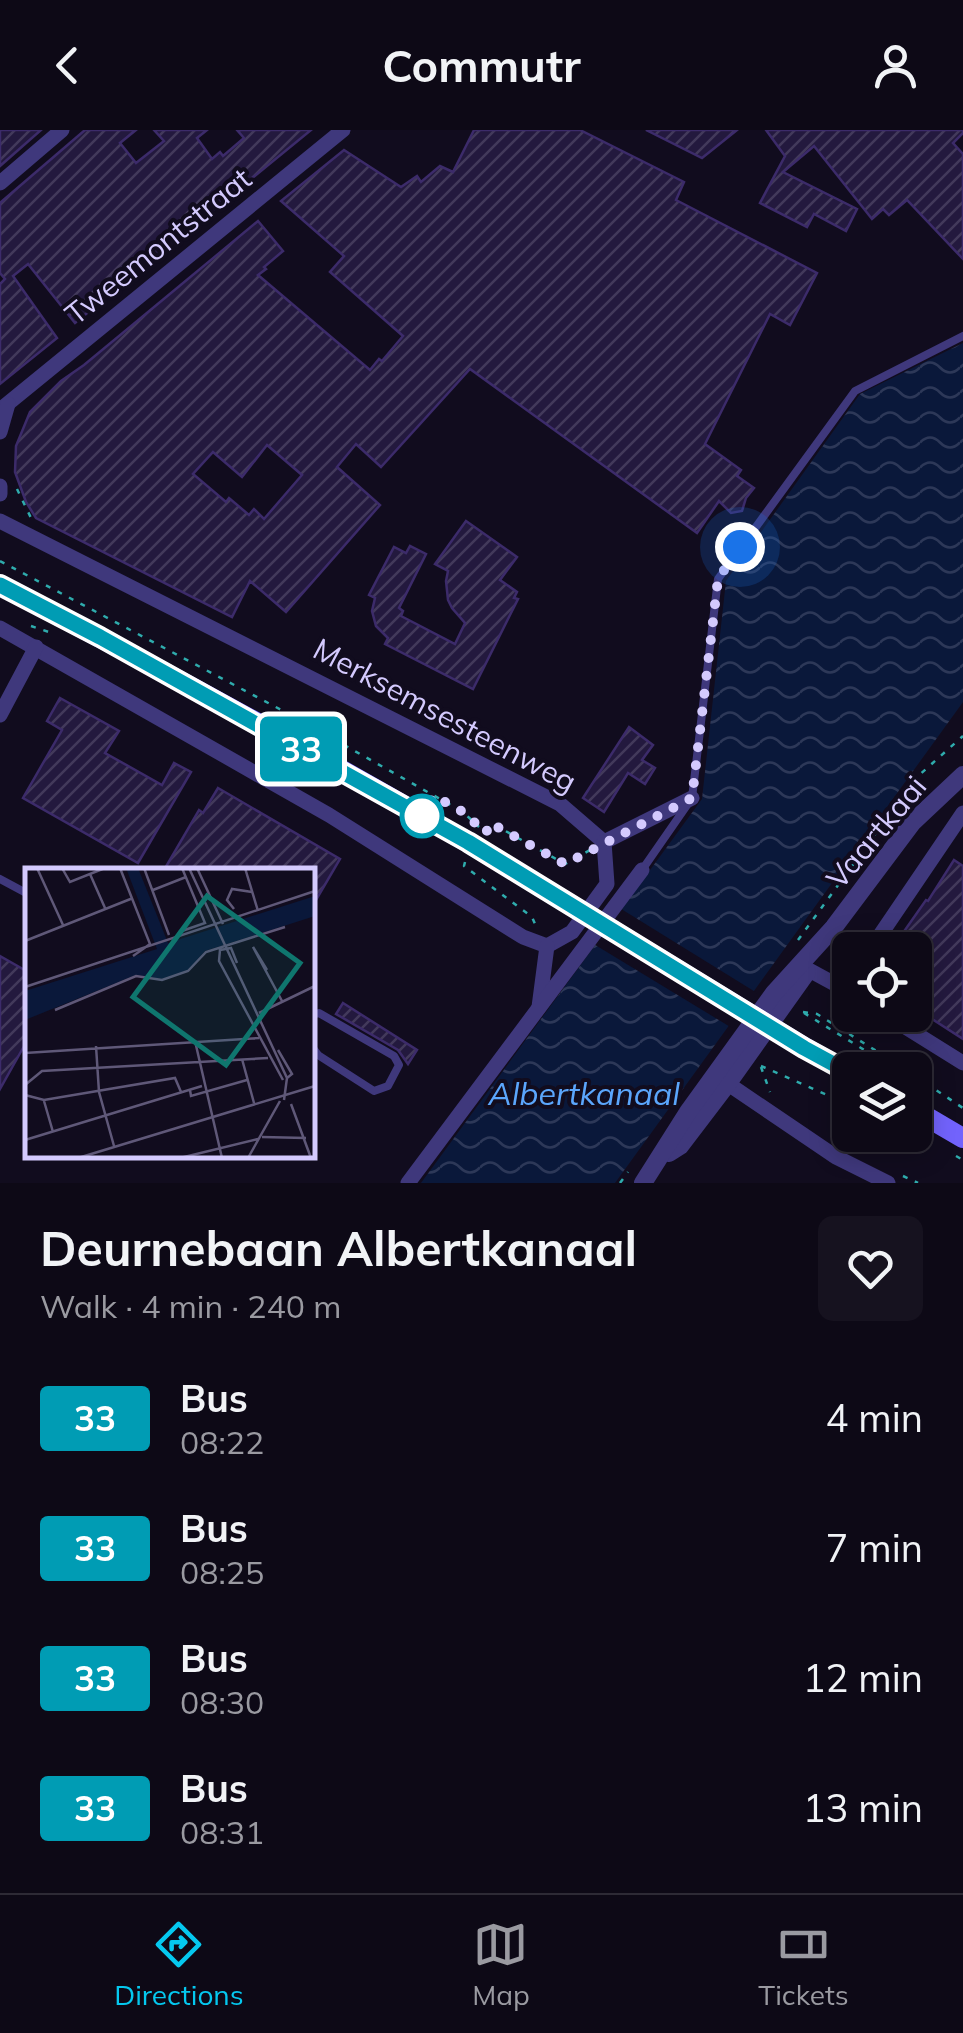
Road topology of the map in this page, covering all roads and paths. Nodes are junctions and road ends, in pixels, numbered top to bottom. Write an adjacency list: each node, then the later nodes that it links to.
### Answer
1 (62, 130): 3 (street)
2 (334, 133): 5 (street, Tweemontstraat)
3 (0, 182)
4 (963, 336): 18 (lane)
5 (4, 407): 6 (street, Tweemontstraat)
6 (0, 432)
7 (7, 482): 8 (street); 10 (path)
8 (0, 494)
9 (0, 521): 10 (street, Merksemsesteenweg)
10 (43, 543): 20 (street, Merksemsesteenweg)
11 (0, 562): 20 (path)
12 (0, 584): 38 (main road, bridge)
13 (0, 628): 14 (street)
14 (36, 646): 15 (street); 28 (street)
15 (0, 715)
16 (963, 736): 29 (path)
17 (963, 775): 26 (street, Vaartkaai)
18 (692, 798): 20 (street); 22 (lane)
19 (963, 812): 27 (street)
20 (604, 842): 28 (street)
21 (464, 866): 25 (path)
22 (642, 870): 32 (street)
23 (0, 879): 24 (lane)
24 (25, 892)
25 (532, 918)
26 (834, 927): 30 (street, Vaartkaai); 41 (street, Vaartkaai)
27 (882, 932)
28 (547, 946): 32 (street)
29 (792, 947)
30 (809, 970): 31 (street); 41 (street, Vaartkaai)
31 (832, 980)
32 (540, 1007): 47 (street)
33 (315, 1015): 35 (lane)
34 (913, 1032): 39 (street)
35 (315, 1052)
36 (868, 1052): 37 (path)
37 (878, 1052)
38 (832, 1063)
39 (963, 1063)
40 (760, 1066): 43 (path)
41 (722, 1079): 48 (street, Vaartkaai); 49 (street)
42 (932, 1087): 44 (path)
43 (832, 1097)
44 (963, 1108)
45 (932, 1120): 46 (main road)
46 (963, 1138)
47 (408, 1183)
48 (642, 1183)
49 (888, 1183)

